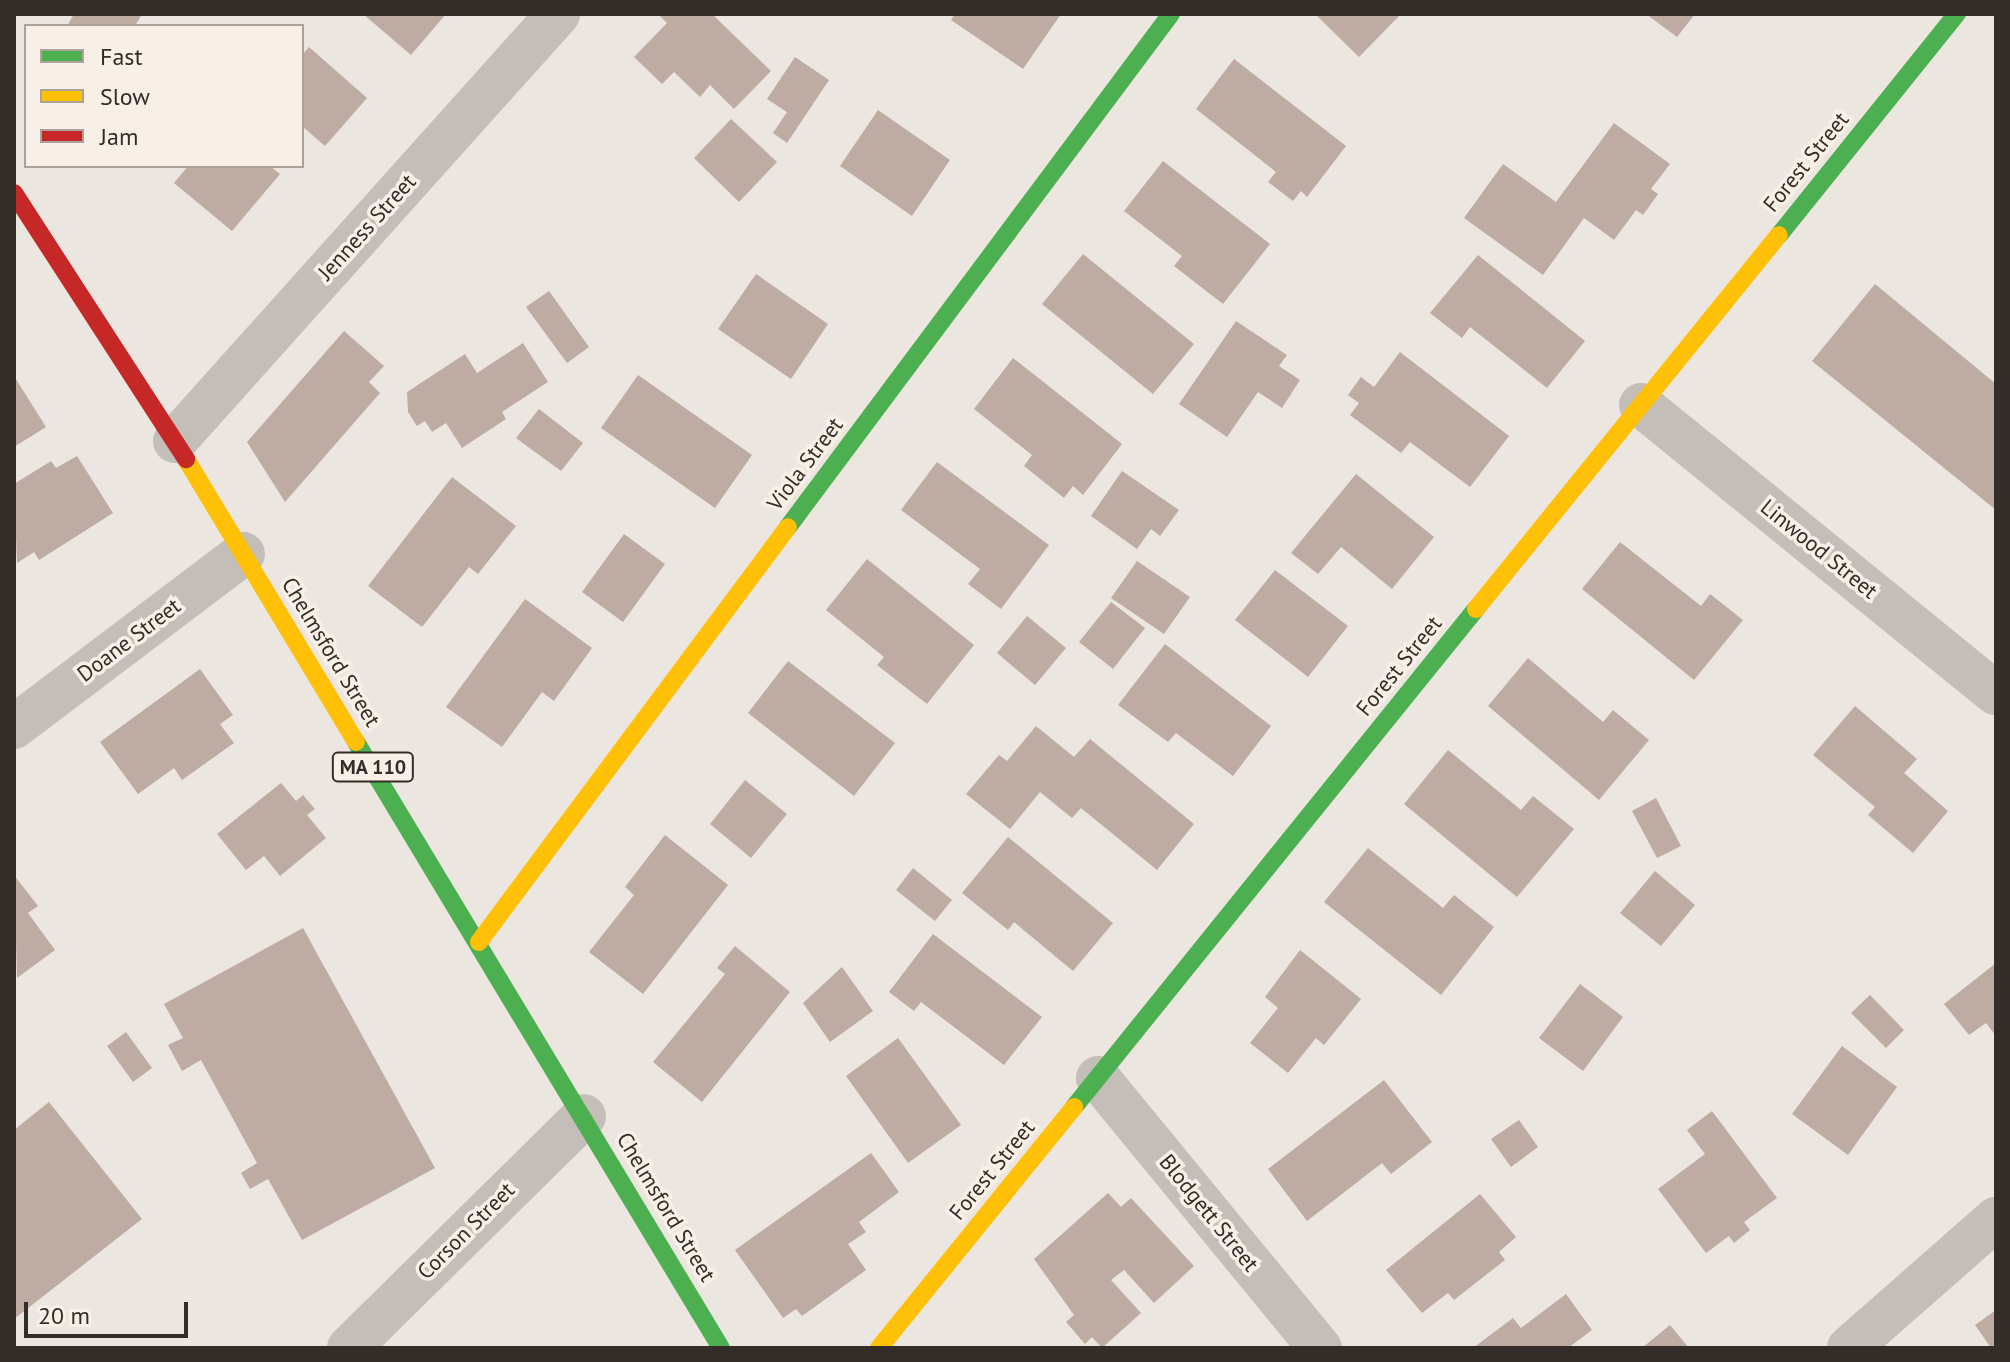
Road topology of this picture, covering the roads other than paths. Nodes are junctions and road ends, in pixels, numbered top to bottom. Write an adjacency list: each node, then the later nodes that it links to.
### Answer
1 (558, 14): 6 (street, Jenness Street)
2 (1171, 14): 10 (street, Viola Street)
3 (1957, 14): 5 (street, Forest Street)
4 (14, 193): 6 (street, Chelmsford Street / MA 110)
5 (1641, 405): 8 (street, Linwood Street); 11 (street, Forest Street)
6 (175, 441): 7 (street, Chelmsford Street / MA 110)
7 (243, 554): 9 (street, Doane Street); 10 (street, Chelmsford Street / MA 110)
8 (1996, 693)
9 (14, 727)
10 (479, 942): 12 (street, Chelmsford Street / MA 110)
11 (1098, 1078): 16 (street, Forest Street); 17 (street, Blodgett Street)
12 (584, 1116): 14 (street, Corson Street); 15 (street, Chelmsford Street / MA 110)
13 (1996, 1219): 18 (street)
14 (349, 1348)
15 (721, 1348)
16 (879, 1348)
17 (1320, 1348)
18 (1849, 1348)

